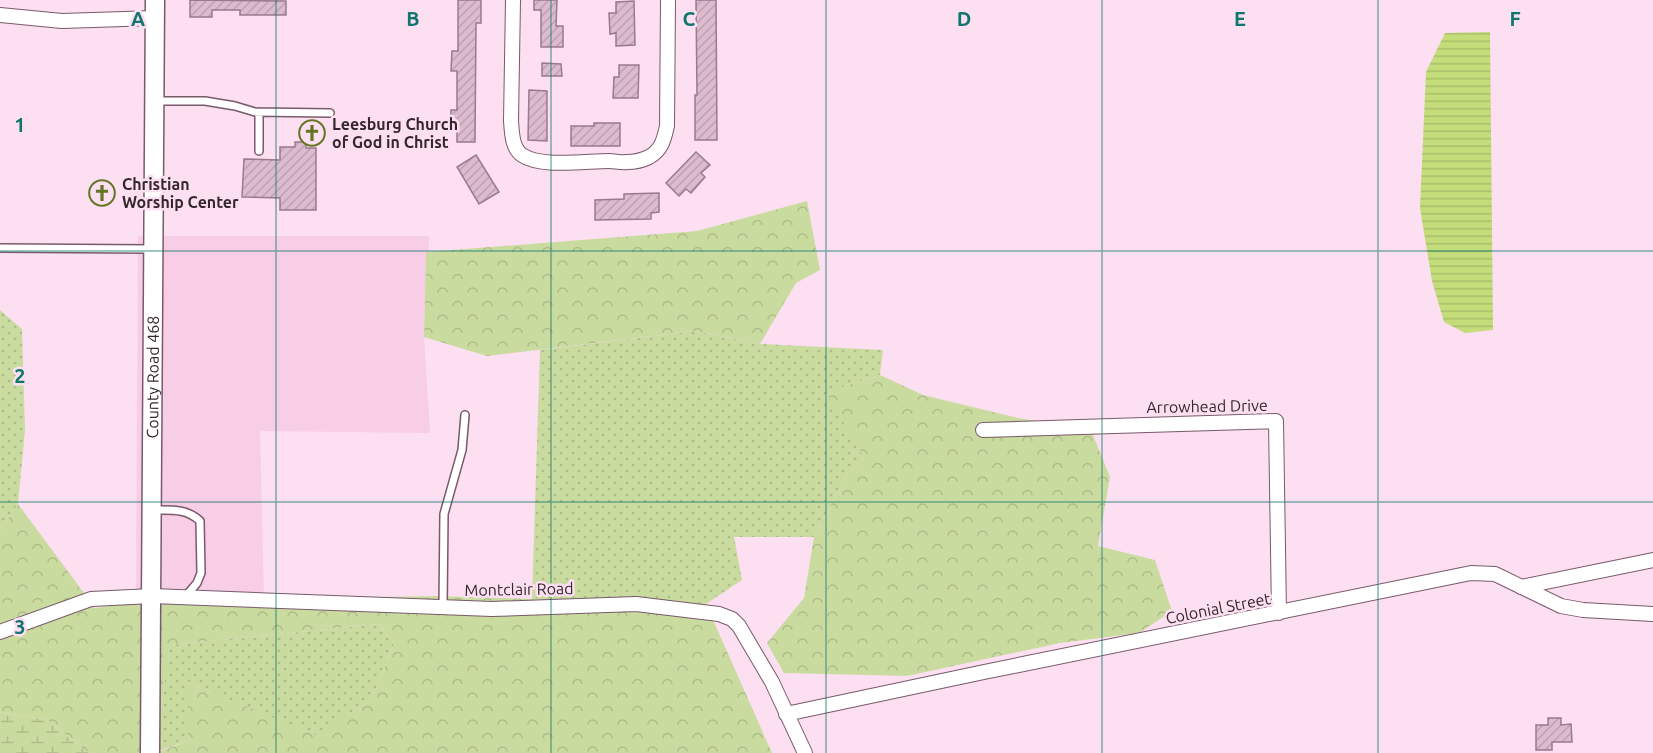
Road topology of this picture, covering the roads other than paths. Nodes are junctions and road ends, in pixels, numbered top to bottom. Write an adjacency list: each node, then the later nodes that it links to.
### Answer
1 (513, 0): 2 (street)
2 (668, 0)
3 (155, 9): 4 (street); 5 (street, County Road 468)
4 (0, 15)
5 (154, 101): 6 (lane); 10 (street, County Road 468)
6 (258, 112): 7 (lane); 8 (lane)
7 (330, 113)
8 (259, 151)
9 (0, 248): 10 (lane)
10 (154, 249): 13 (street, County Road 468)
11 (465, 415): 18 (lane)
12 (983, 430): 19 (street, Arrowhead Drive)
13 (153, 510): 16 (street, County Road 468); 17 (lane)
14 (1653, 560): 15 (street)
15 (1521, 587): 19 (street, Colonial Street); 20 (street, Colonial Street)
16 (152, 596): 17 (street, Montclair Road); 21 (street, Montclair Road); 23 (street, County Road 468)
17 (184, 597): 18 (street, Montclair Road)
18 (443, 606): 22 (street, Montclair Road)
19 (1279, 613): 22 (street, Colonial Street)
20 (1653, 614)
21 (0, 632)
22 (786, 714): 24 (street, Montclair Road)
23 (150, 753)
24 (805, 753)

